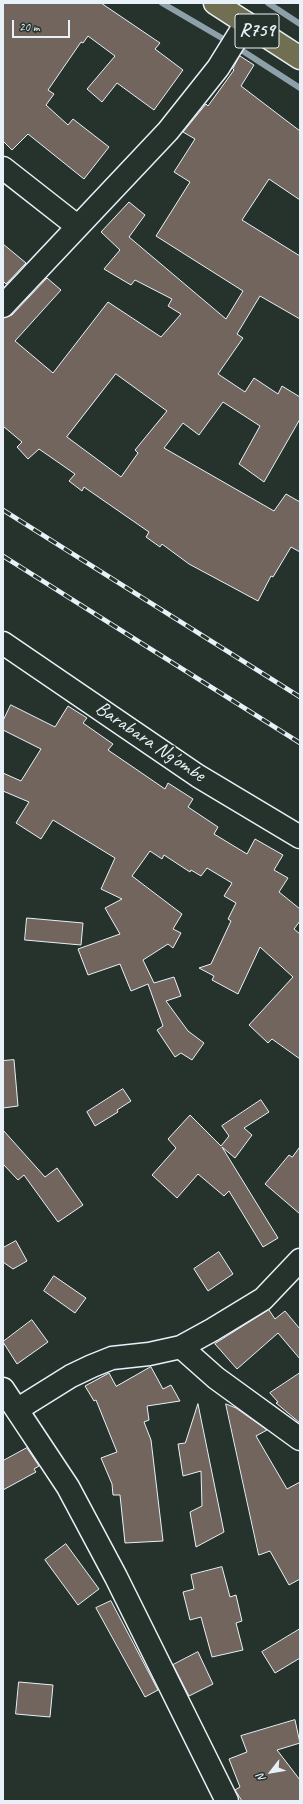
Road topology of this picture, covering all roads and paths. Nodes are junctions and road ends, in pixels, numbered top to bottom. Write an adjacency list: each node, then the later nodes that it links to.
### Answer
1 (215, 3): 2 (main road, R759)
2 (246, 23): 3 (main road, R759); 5 (street)
3 (300, 58)
4 (3, 168): 5 (street)
5 (77, 226): 6 (street)
6 (3, 306)
7 (3, 643): 8 (street, Barabara Ng'ombe)
8 (300, 837)
9 (300, 1260): 10 (street)
10 (181, 1347): 12 (street); 13 (street)
11 (3, 1389): 12 (street)
12 (18, 1409): 14 (street)
13 (300, 1439)
14 (227, 1801)

